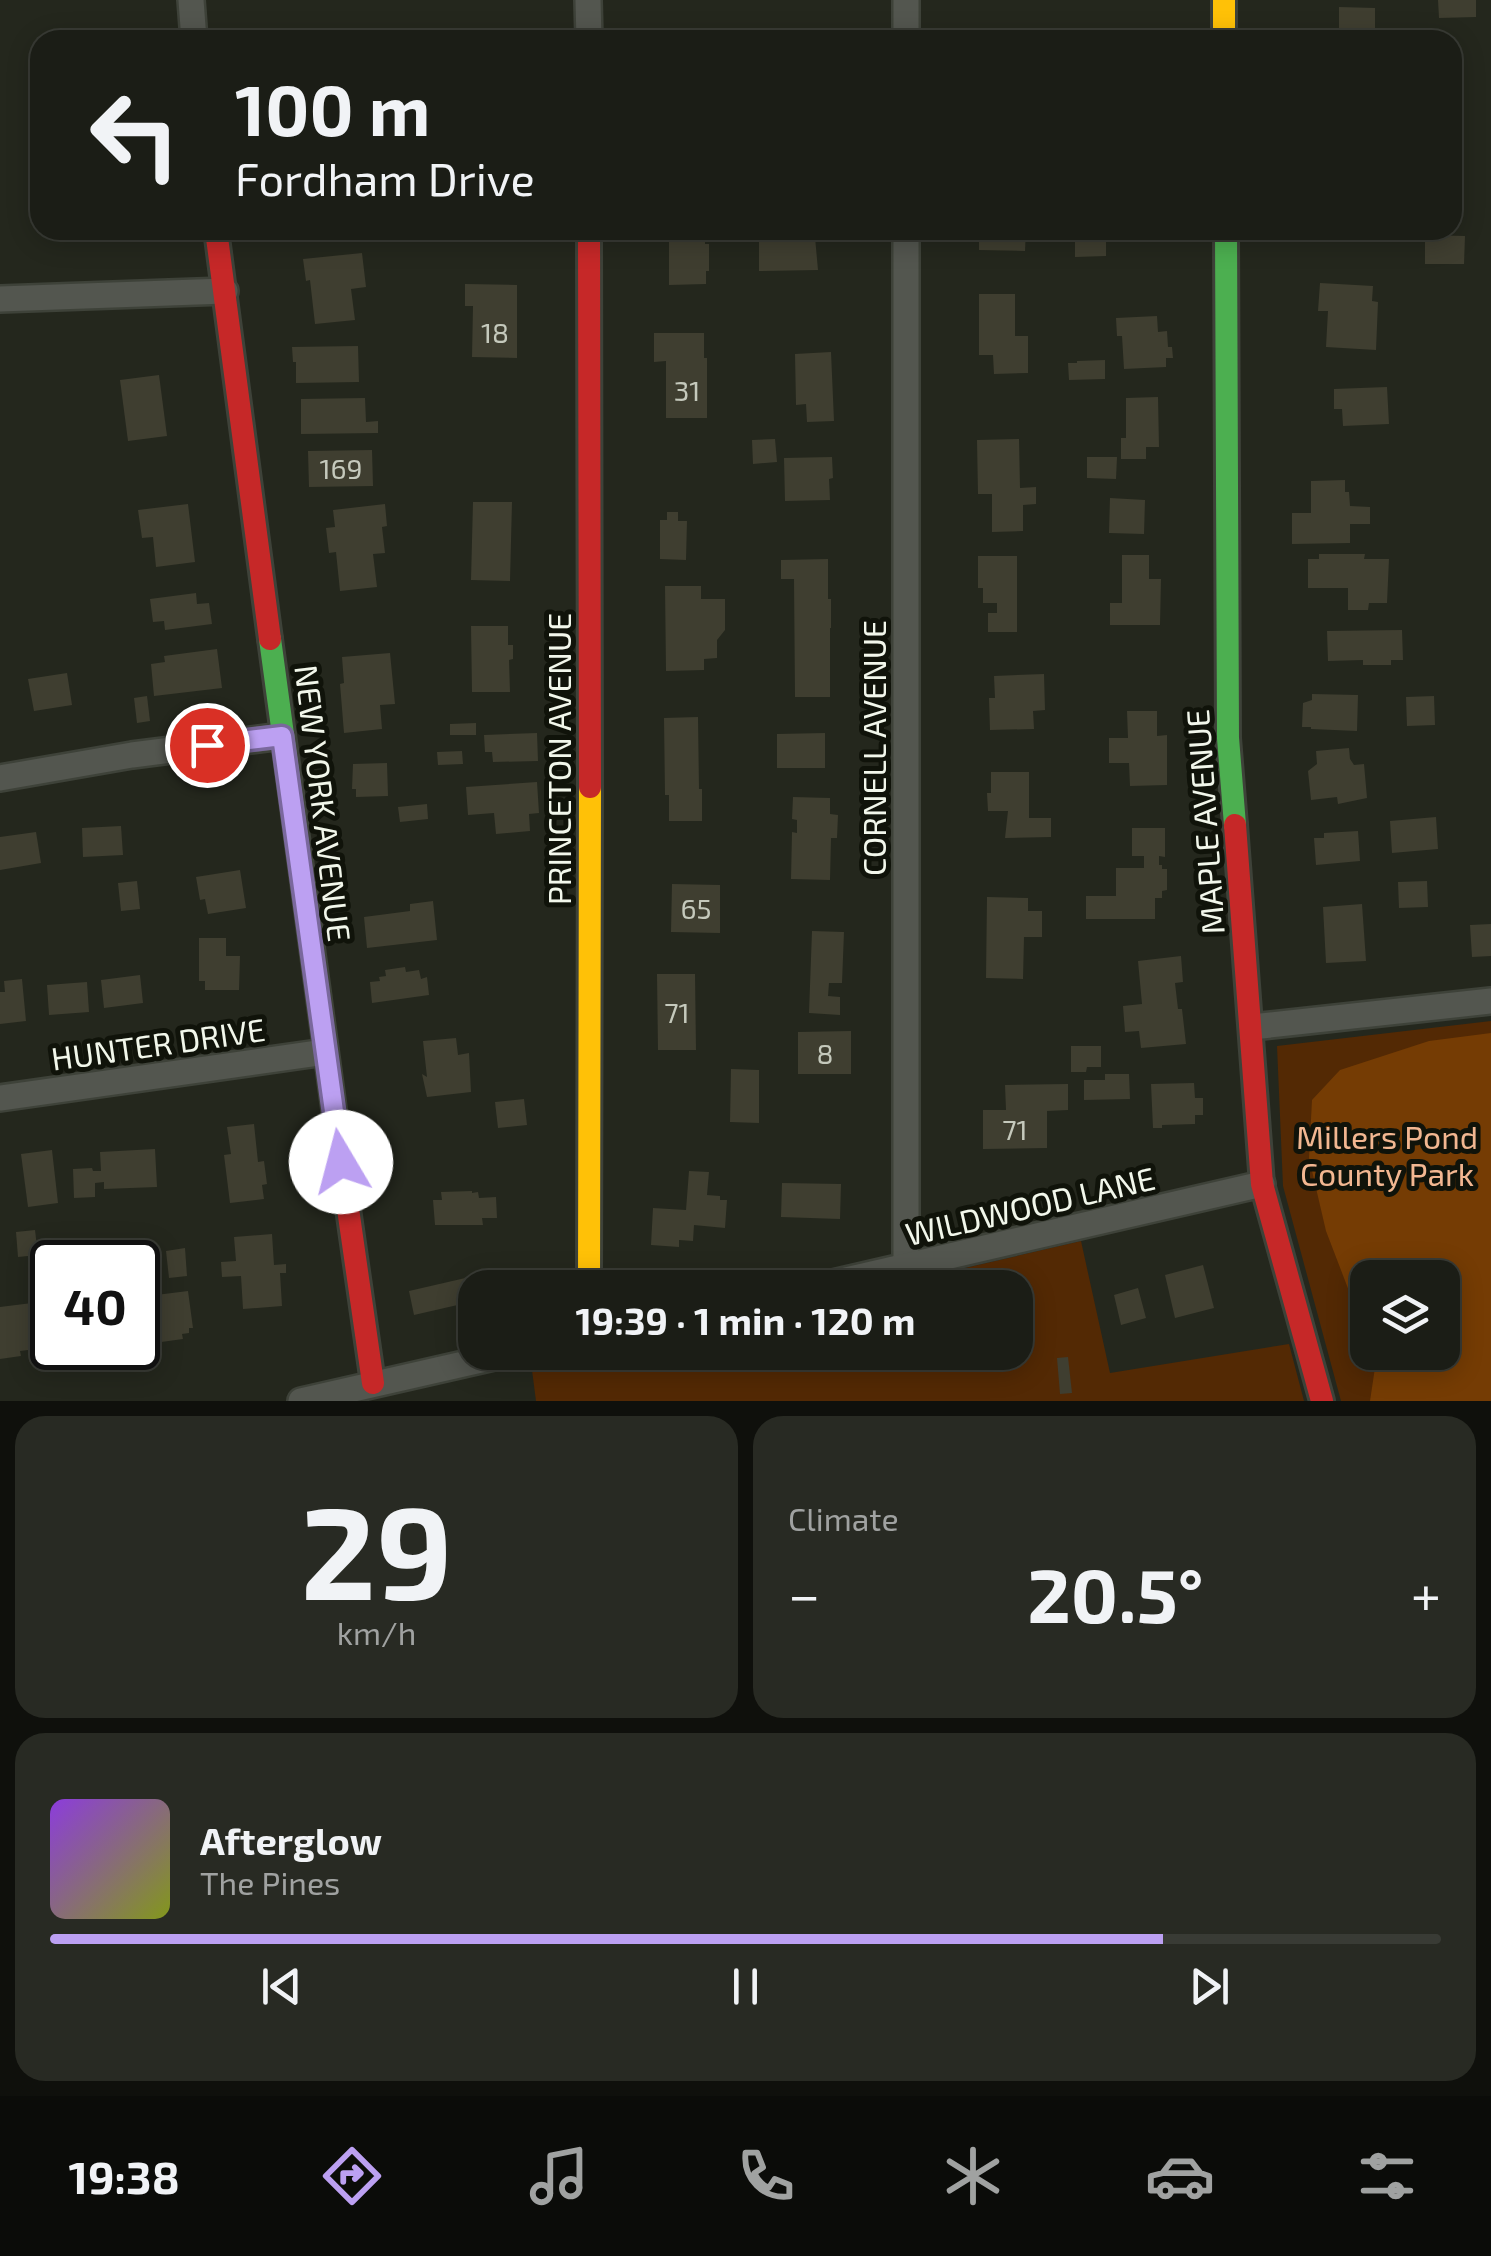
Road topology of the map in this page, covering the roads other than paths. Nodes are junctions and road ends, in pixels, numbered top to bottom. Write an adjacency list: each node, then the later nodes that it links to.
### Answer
1 (190, 0): 5 (street)
2 (588, 0): 6 (street)
3 (906, 0): 7 (street)
4 (1224, 0): 8 (street)
5 (193, 30)
6 (588, 30)
7 (906, 30)
8 (1224, 30)
9 (217, 240): 13 (street, NEW YORK AVENUE)
10 (589, 240): 23 (street, PRINCETON AVENUE)
11 (906, 240): 22 (street, CORNELL AVENUE)
12 (1226, 240): 18 (street, MAPLE AVENUE)
13 (224, 291): 14 (street); 15 (street, NEW YORK AVENUE)
14 (0, 299)
15 (282, 736): 16 (street); 19 (street, NEW YORK AVENUE)
16 (0, 778)
17 (1491, 1001): 18 (street)
18 (1252, 1028): 21 (street, MAPLE AVENUE)
19 (325, 1052): 20 (street, HUNTER DRIVE); 26 (street, NEW YORK AVENUE)
20 (0, 1098)
21 (1262, 1184): 22 (street, WILDWOOD LANE); 28 (street, MAPLE AVENUE)
22 (906, 1266): 24 (street, WILDWOOD LANE)
23 (589, 1270)
24 (889, 1270)
25 (458, 1365): 26 (street)
26 (373, 1383): 27 (street)
27 (301, 1401)
28 (1322, 1401)

